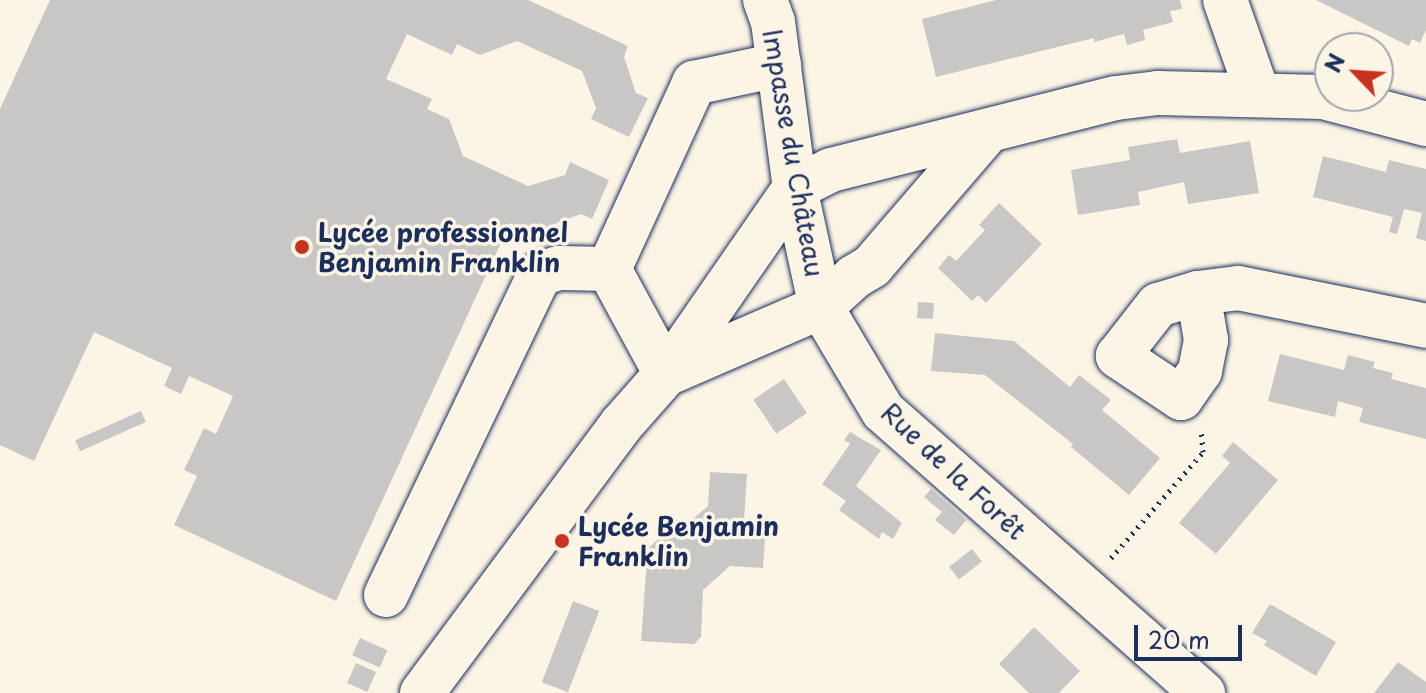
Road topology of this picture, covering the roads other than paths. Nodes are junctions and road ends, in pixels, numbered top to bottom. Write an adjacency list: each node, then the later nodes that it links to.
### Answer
1 (765, 0): 3 (street, Impasse du Château)
2 (1225, 0): 4 (street)
3 (779, 65): 7 (street, Impasse du Château); 8 (street)
4 (1258, 94): 5 (street); 6 (street)
5 (1426, 124)
6 (988, 131): 7 (street); 10 (street)
7 (795, 188): 10 (street, Impasse du Château); 12 (street)
8 (609, 269): 12 (street); 13 (street)
9 (1198, 293): 9 (street); 11 (street)
10 (821, 307): 12 (street); 15 (street, Rue de la Forêt)
11 (1426, 326)
12 (666, 374): 14 (street)
13 (386, 595)
14 (422, 693)
15 (1203, 693)

